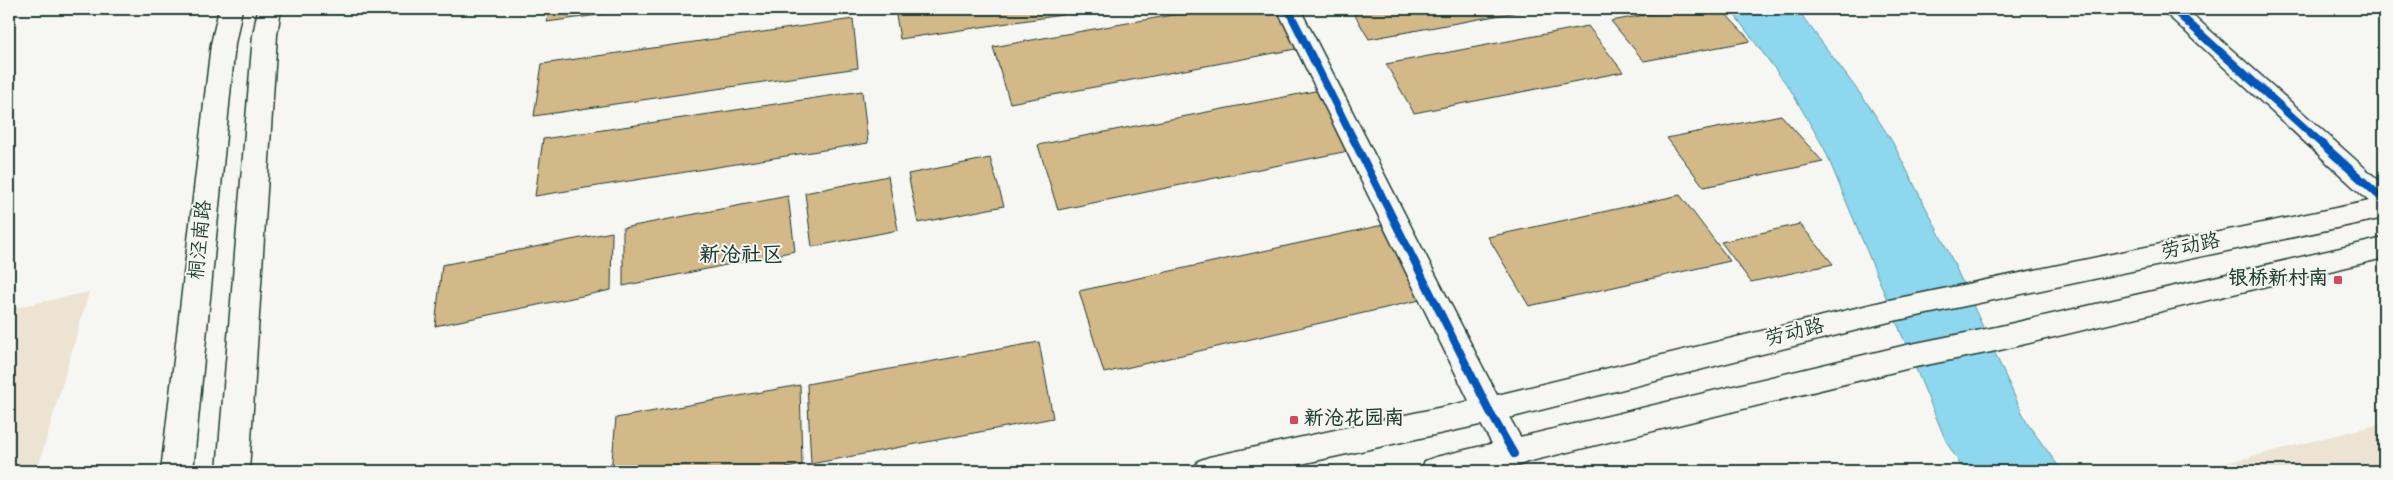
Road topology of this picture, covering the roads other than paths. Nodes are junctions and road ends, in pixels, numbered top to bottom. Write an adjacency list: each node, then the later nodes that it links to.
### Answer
1 (230, 9): 10 (main road, 桐泾南路)
2 (269, 9): 11 (main road)
3 (1288, 9): 8 (main road)
4 (2172, 9): 5 (main road)
5 (2384, 200)
6 (2384, 208): 8 (main road, 劳动路)
7 (2384, 248): 9 (main road)
8 (1489, 410): 9 (main road); 12 (main road, 劳动路)
9 (1514, 454): 13 (main road)
10 (177, 471)
11 (233, 471)
12 (1209, 471)
13 (1436, 471)

